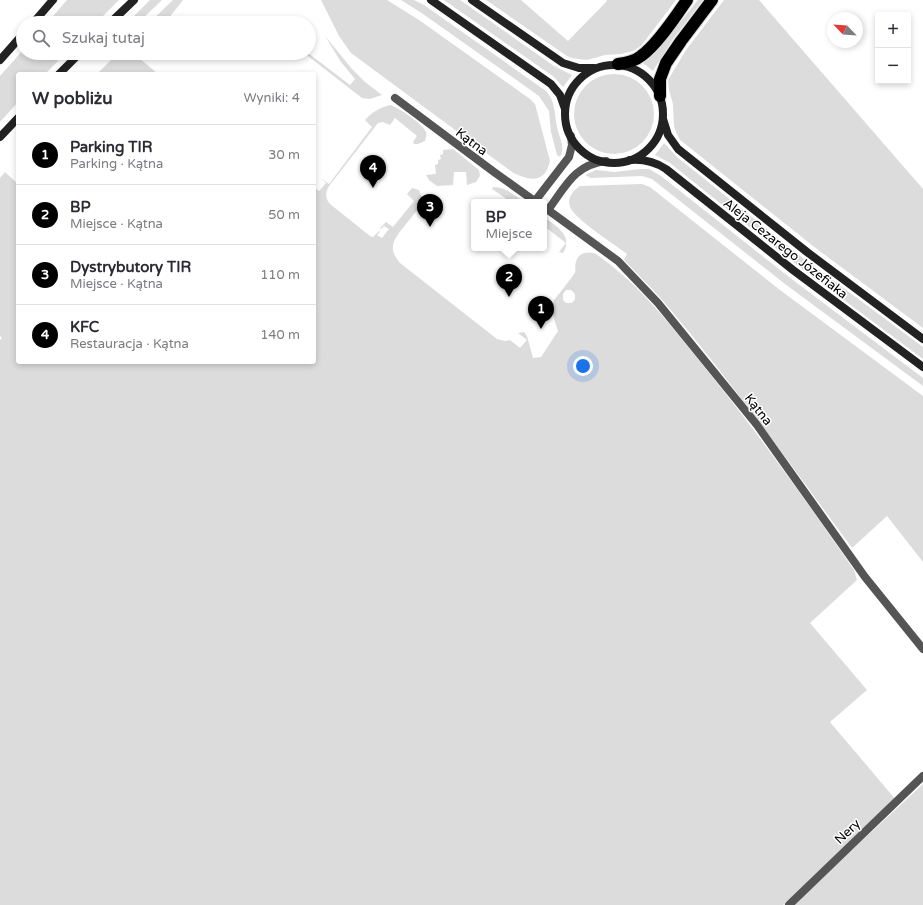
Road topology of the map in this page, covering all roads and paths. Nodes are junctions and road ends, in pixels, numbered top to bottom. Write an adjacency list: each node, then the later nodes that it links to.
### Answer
1 (53, 0): 7 (main road)
2 (134, 0): 8 (main road)
3 (432, 0): 17 (main road)
4 (472, 0): 13 (main road)
5 (687, 0): 12 (highway)
6 (712, 0): 15 (highway)
7 (39, 16)
8 (117, 16)
9 (16, 42): 10 (main road)
10 (0, 60)
11 (73, 60): 14 (main road)
12 (618, 64): 13 (main road); 15 (main road)
13 (596, 68): 17 (main road)
14 (61, 72)
15 (660, 96): 18 (main road)
16 (395, 98): 24 (street, Kątna)
17 (565, 114): 20 (main road)
18 (663, 119): 22 (main road); 28 (main road, Aleja Cezarego Józefiaka)
19 (16, 120): 21 (main road)
20 (571, 136): 23 (main road); 25 (street, Kątna)
21 (0, 137)
22 (630, 160): 23 (main road); 29 (main road, Aleja Cezarego Józefiaka)
23 (606, 161): 26 (street, Kątna)
24 (532, 199)
25 (538, 199)
26 (547, 208)
27 (547, 210): 30 (street, Kątna)
28 (923, 339)
29 (923, 367)
30 (923, 649)
31 (923, 776): 32 (street, Nery)
32 (789, 905)

